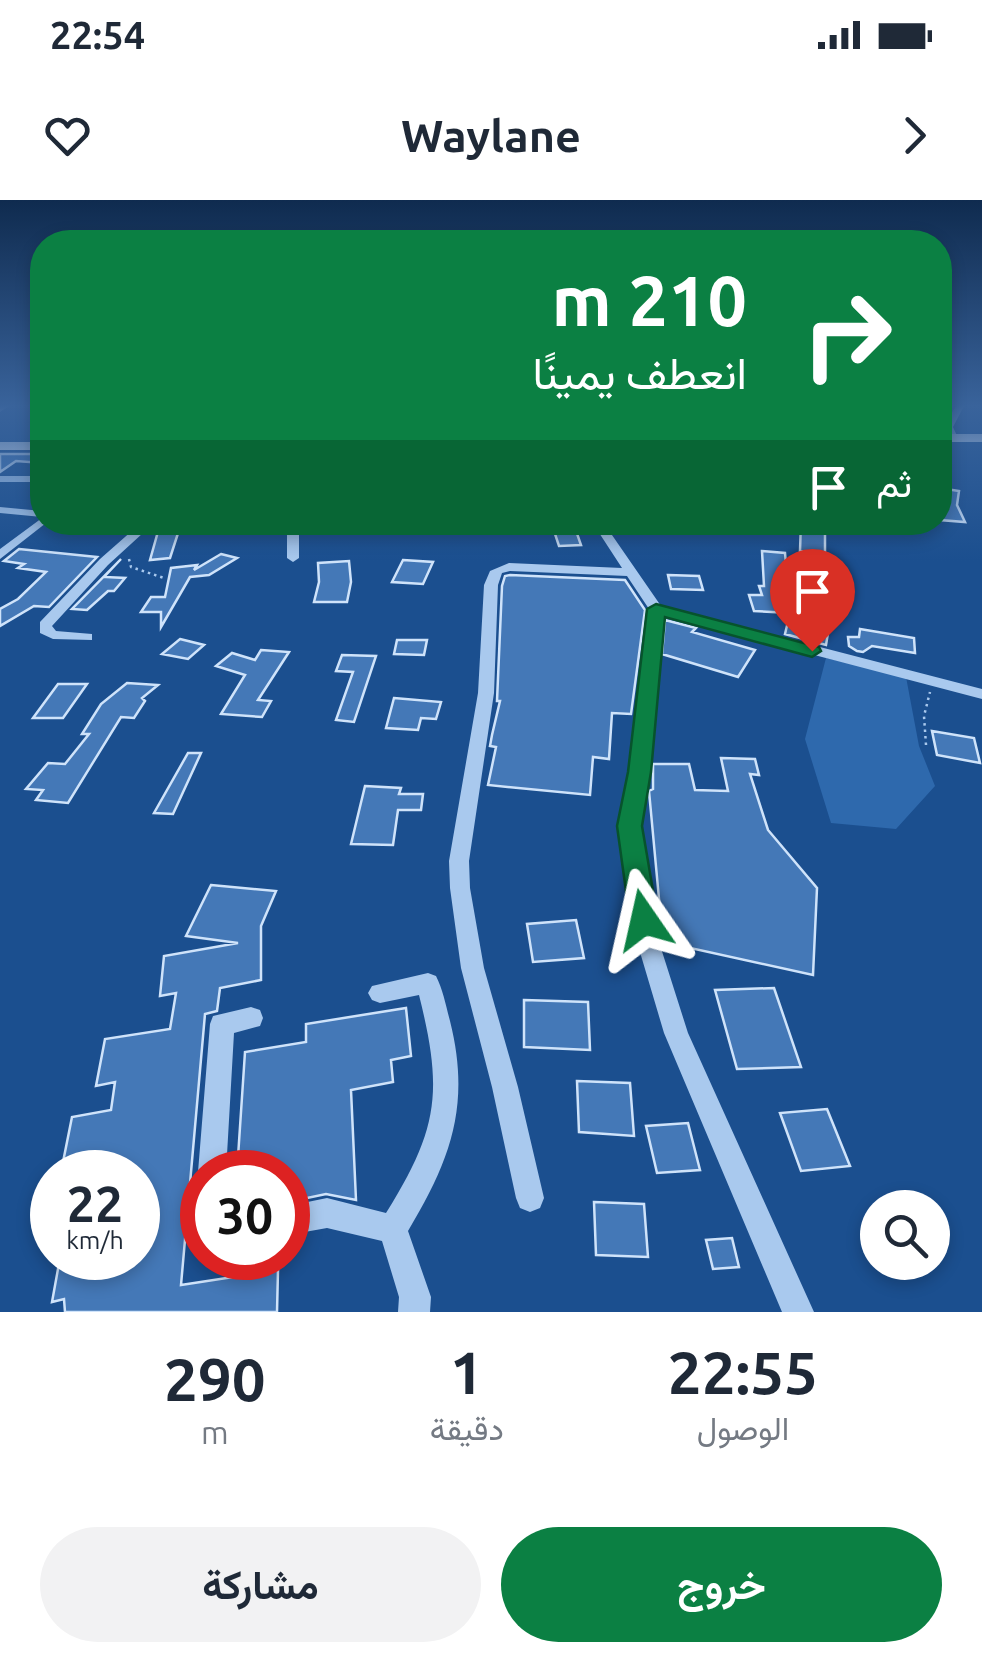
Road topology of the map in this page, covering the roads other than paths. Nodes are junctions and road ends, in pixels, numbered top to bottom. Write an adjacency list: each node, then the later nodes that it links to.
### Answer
1 (0, 479): 2 (street)
2 (30, 479)
3 (0, 510): 4 (street)
4 (30, 515)
5 (30, 528): 9 (street)
6 (135, 535): 13 (street)
7 (293, 535): 10 (street)
8 (606, 535): 11 (street)
9 (0, 555)
10 (294, 558)
11 (632, 572): 12 (street); 18 (street)
12 (656, 609): 14 (street); 22 (street)
13 (88, 637)
14 (982, 694)
15 (380, 993): 20 (street)
16 (252, 1018): 17 (street)
17 (213, 1150)
18 (530, 1198)
19 (310, 1216): 20 (street)
20 (393, 1229): 21 (street)
21 (414, 1312)
22 (798, 1312)

